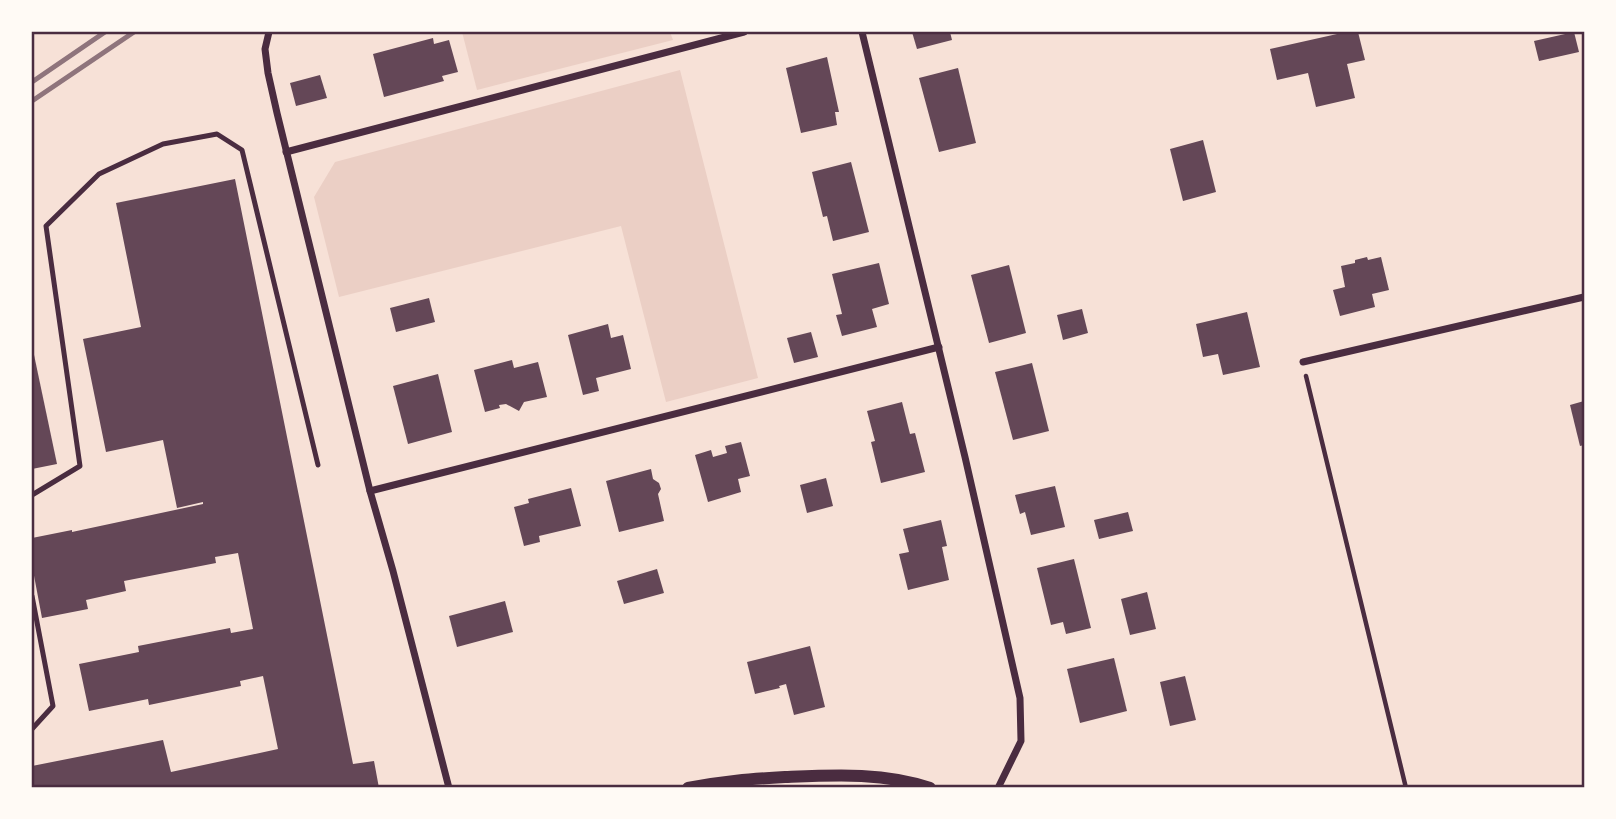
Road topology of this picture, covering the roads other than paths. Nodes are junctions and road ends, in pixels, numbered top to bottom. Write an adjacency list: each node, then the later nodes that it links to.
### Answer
1 (269, 32): 4 (street)
2 (744, 32): 4 (street)
3 (862, 32): 6 (street)
4 (286, 152): 9 (street)
5 (1584, 297): 7 (street)
6 (939, 348): 9 (street); 16 (street)
7 (1303, 362)
8 (318, 465): 10 (lane)
9 (370, 491): 13 (street)
10 (32, 495)
11 (32, 596): 12 (lane)
12 (32, 729)
13 (449, 788)
14 (688, 788): 15 (street)
15 (930, 788)
16 (998, 788)

